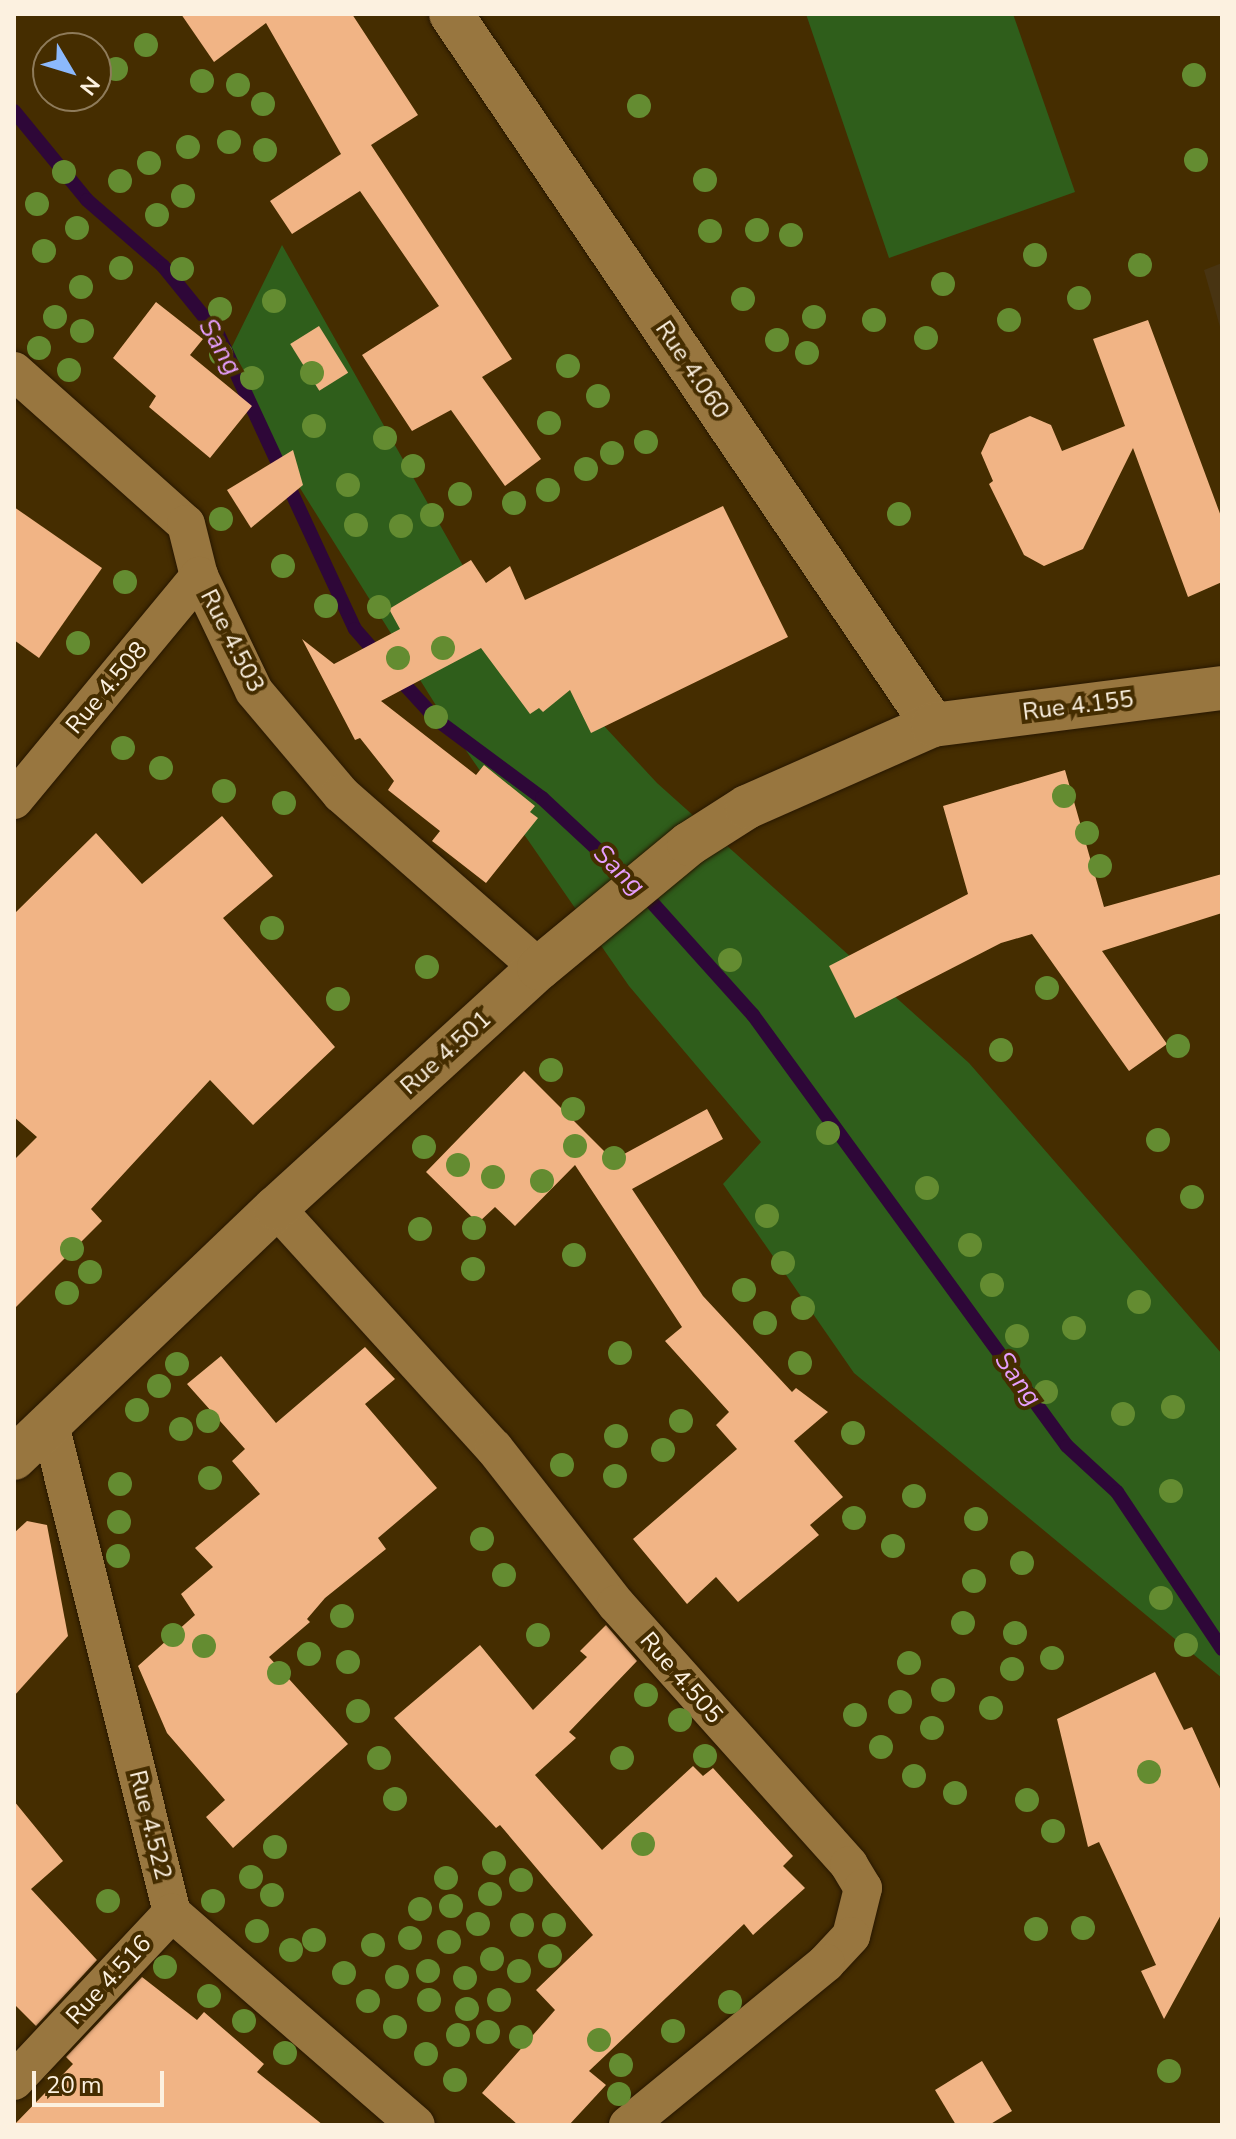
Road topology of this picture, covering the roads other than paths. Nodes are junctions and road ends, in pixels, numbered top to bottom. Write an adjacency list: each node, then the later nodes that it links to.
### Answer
1 (451, 14): 5 (street, Rue 4.060)
2 (14, 371): 3 (street, Rue 4.503)
3 (199, 576): 6 (street, Rue 4.508); 7 (street, Rue 4.503)
4 (1222, 688): 5 (street, Rue 4.155)
5 (933, 725): 7 (street, Rue 4.501)
6 (14, 800)
7 (539, 968): 8 (street, Rue 4.501)
8 (276, 1208): 9 (street, Rue 4.501); 14 (street, Rue 4.505)
9 (50, 1424): 10 (street, Rue 4.501); 11 (street, Rue 4.522)
10 (14, 1458)
11 (172, 1913): 12 (street, Rue 4.516); 13 (street, Rue 4.522)
12 (14, 2081)
13 (416, 2125)
14 (628, 2125)

